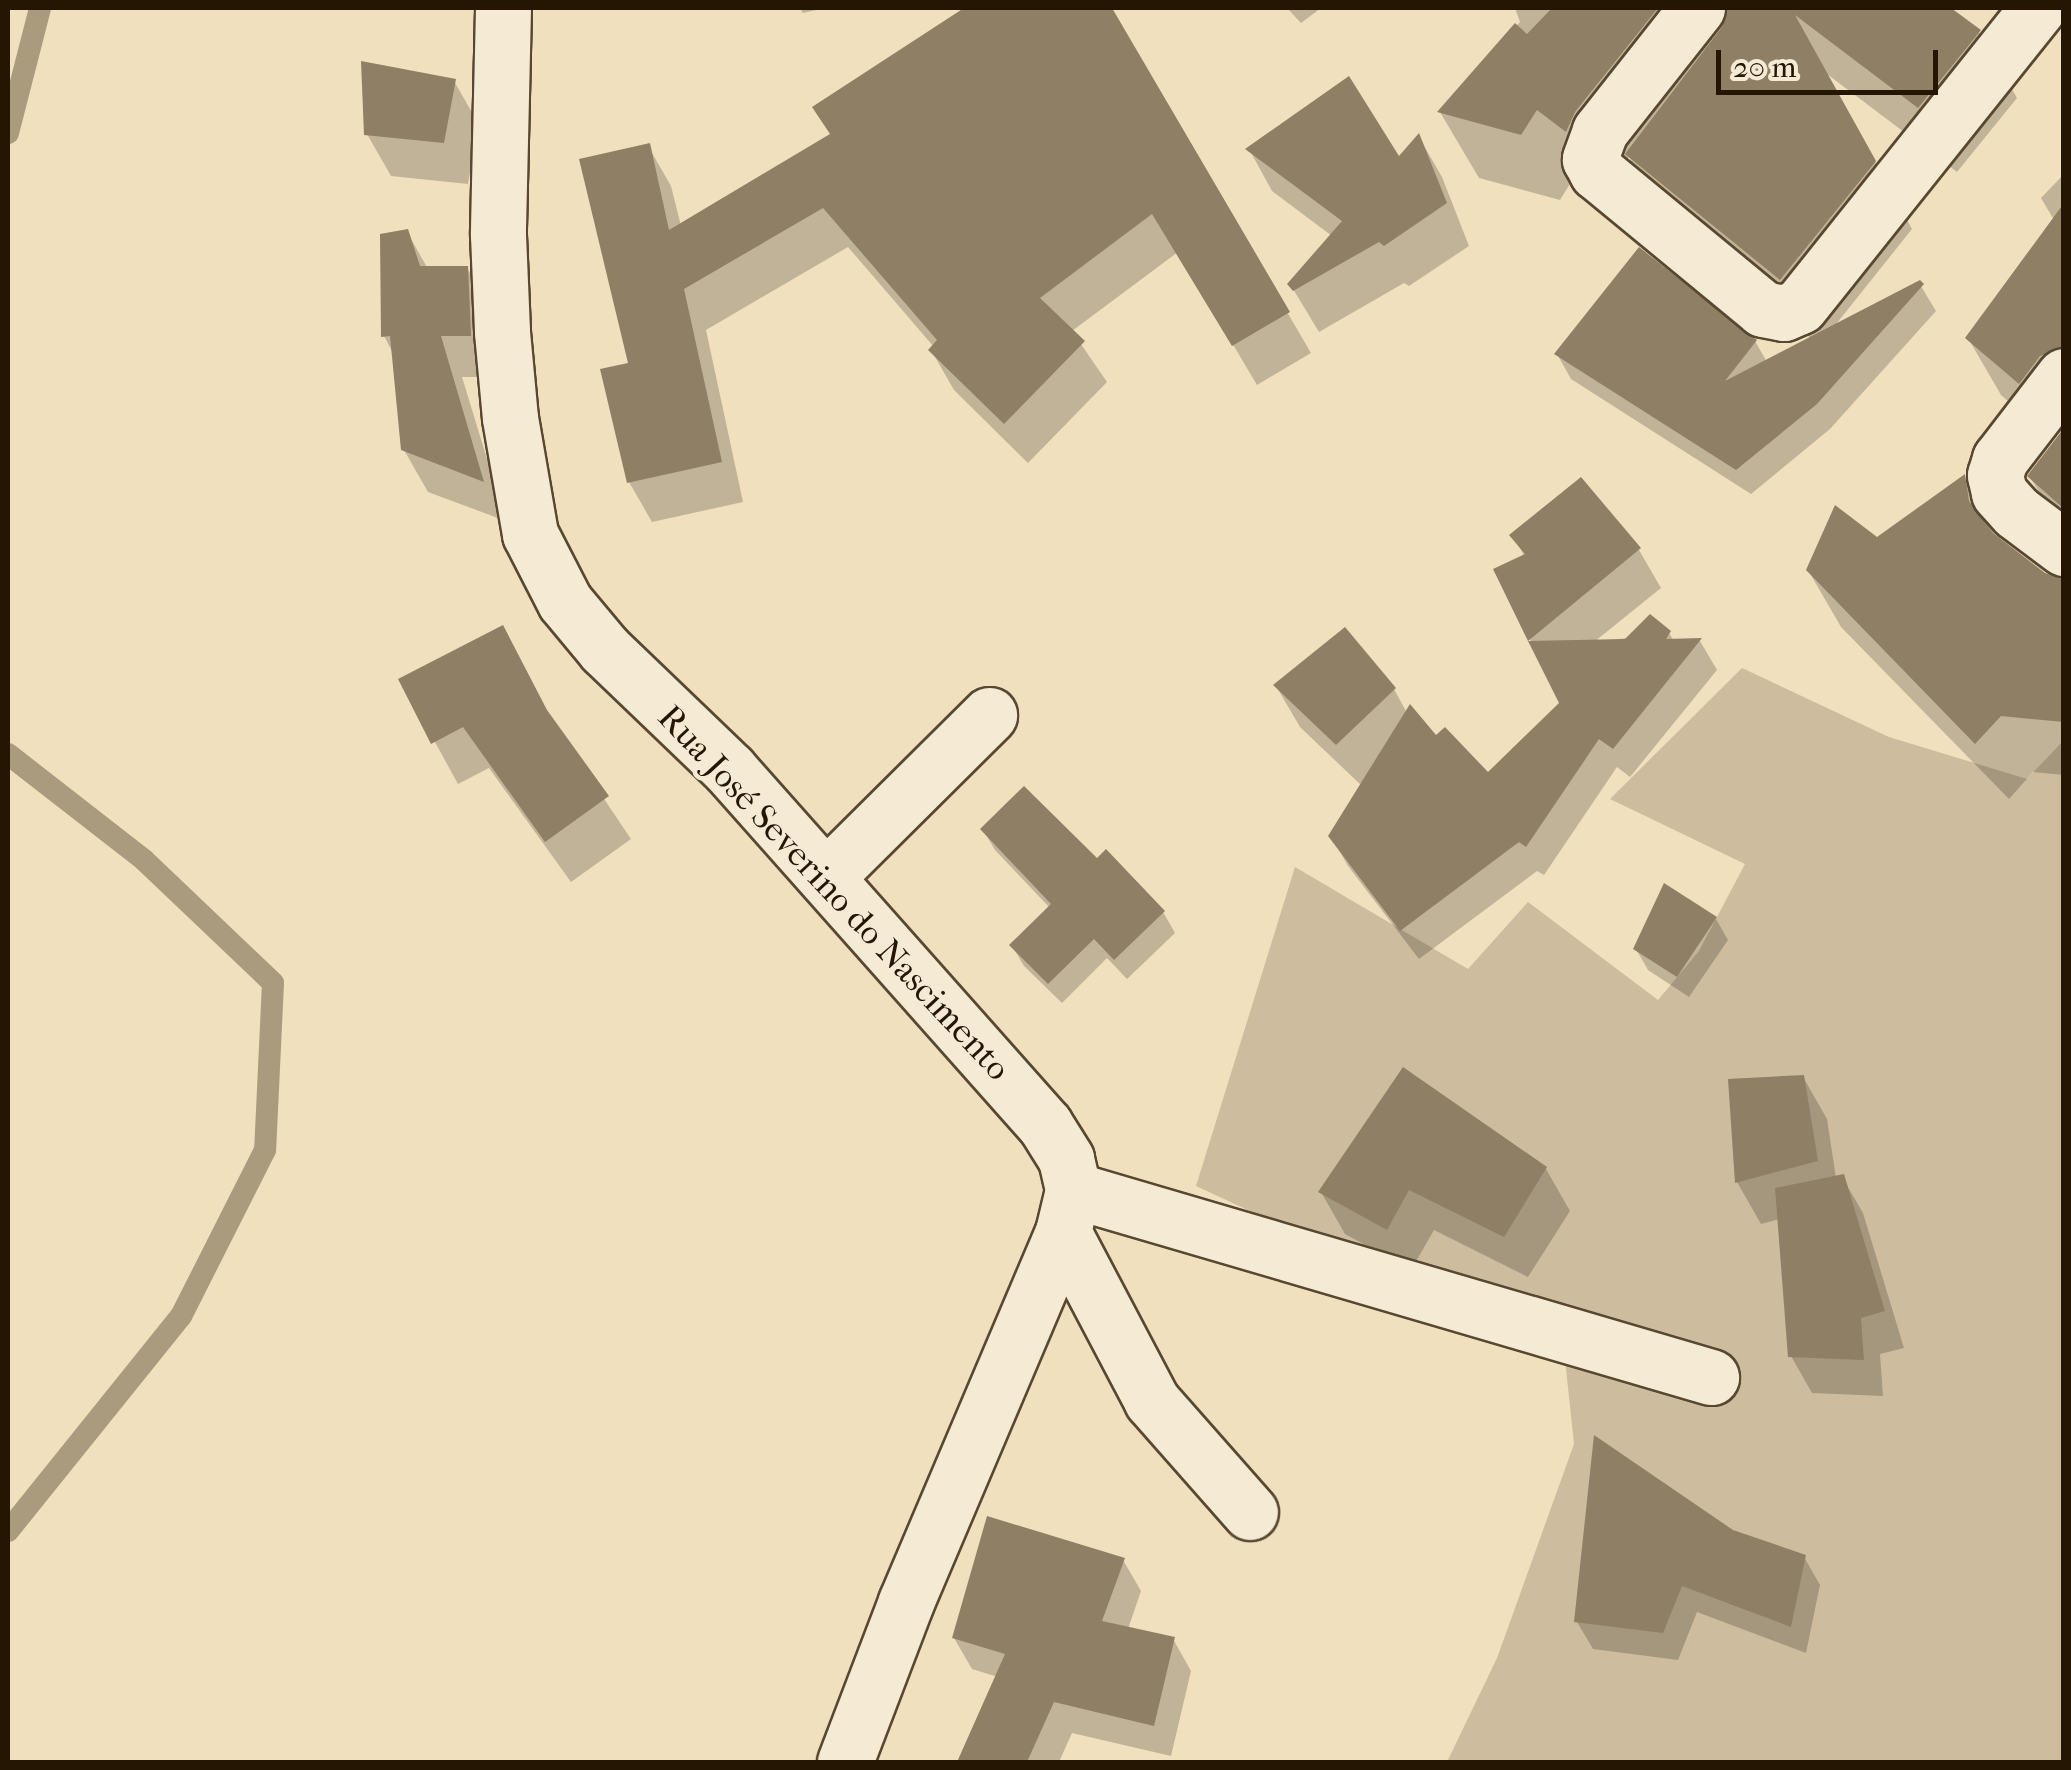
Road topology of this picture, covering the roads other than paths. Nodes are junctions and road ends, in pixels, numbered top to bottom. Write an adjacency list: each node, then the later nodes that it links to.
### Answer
1 (503, 8): 7 (street, Rua José Severino do Nascimento)
2 (1697, 8): 3 (street)
3 (2038, 8)
4 (2064, 376): 5 (street)
5 (2064, 548)
6 (989, 715): 7 (street)
7 (826, 876): 8 (street, Rua José Severino do Nascimento)
8 (1068, 1211): 9 (street); 10 (street, Rua José Severino do Nascimento); 11 (street)
9 (1711, 1378)
10 (1250, 1512)
11 (845, 1762)

